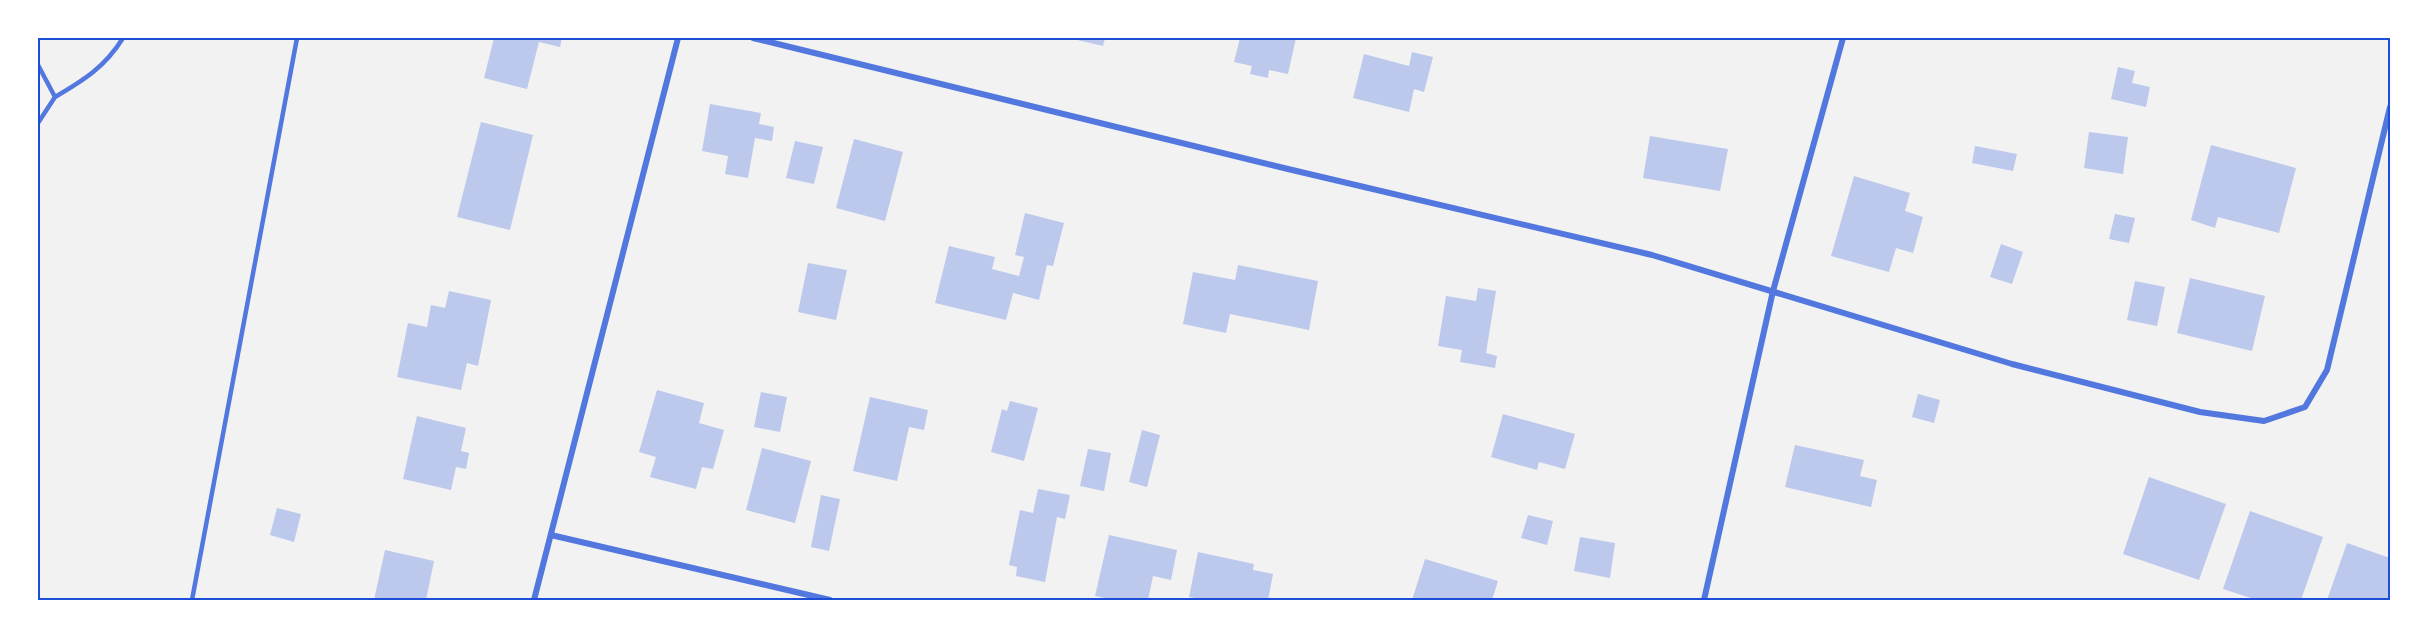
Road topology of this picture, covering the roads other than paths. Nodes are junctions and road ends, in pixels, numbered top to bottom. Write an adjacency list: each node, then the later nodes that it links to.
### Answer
1 (123, 38): 7 (lane)
2 (297, 38): 12 (lane)
3 (678, 38): 11 (street)
4 (753, 38): 10 (street)
5 (1843, 38): 10 (street)
6 (38, 65): 7 (lane)
7 (55, 97): 9 (lane)
8 (2391, 107): 10 (street)
9 (38, 123)
10 (1773, 291): 15 (street)
11 (551, 535): 13 (street); 14 (street)
12 (192, 600)
13 (534, 600)
14 (830, 600)
15 (1704, 600)

